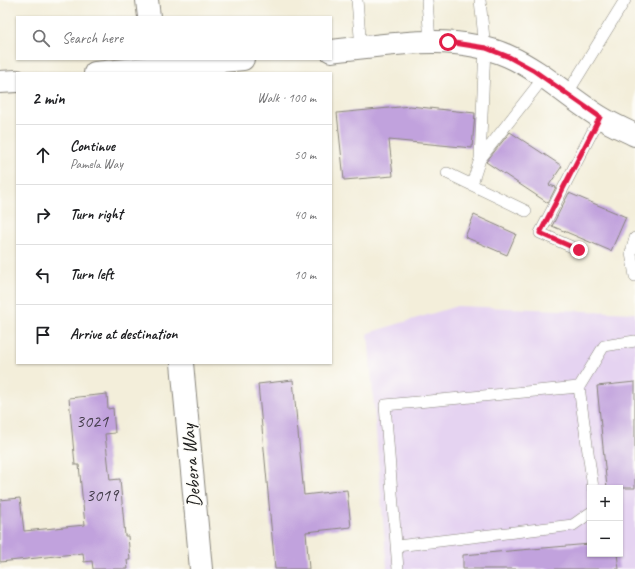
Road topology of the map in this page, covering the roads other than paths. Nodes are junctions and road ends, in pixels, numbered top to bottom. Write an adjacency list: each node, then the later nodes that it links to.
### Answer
1 (147, 0): 6 (street)
2 (357, 0): 8 (lane)
3 (427, 0): 7 (lane)
4 (480, 0): 9 (lane)
5 (625, 0): 17 (lane)
6 (149, 16)
7 (430, 42): 8 (street); 9 (street)
8 (361, 48): 10 (street)
9 (486, 48): 14 (street); 20 (lane)
10 (332, 51)
11 (230, 60): 12 (street)
12 (154, 66): 13 (street)
13 (103, 72)
14 (544, 77): 17 (street); 20 (lane)
15 (16, 81): 16 (street)
16 (0, 82)
17 (567, 94): 18 (street)
18 (600, 117): 19 (street); 25 (lane)
19 (635, 135)
20 (480, 159): 22 (lane)
21 (447, 173): 22 (lane)
22 (472, 184): 23 (lane)
23 (526, 211)
24 (635, 238): 26 (lane)
25 (579, 250)
26 (635, 276)
27 (635, 341): 29 (lane)
28 (182, 364): 33 (street, Debera Way)
29 (579, 387): 30 (lane); 32 (lane)
30 (593, 485)
31 (587, 515): 32 (lane)
32 (396, 546): 34 (lane)
33 (201, 569)
34 (398, 569)

